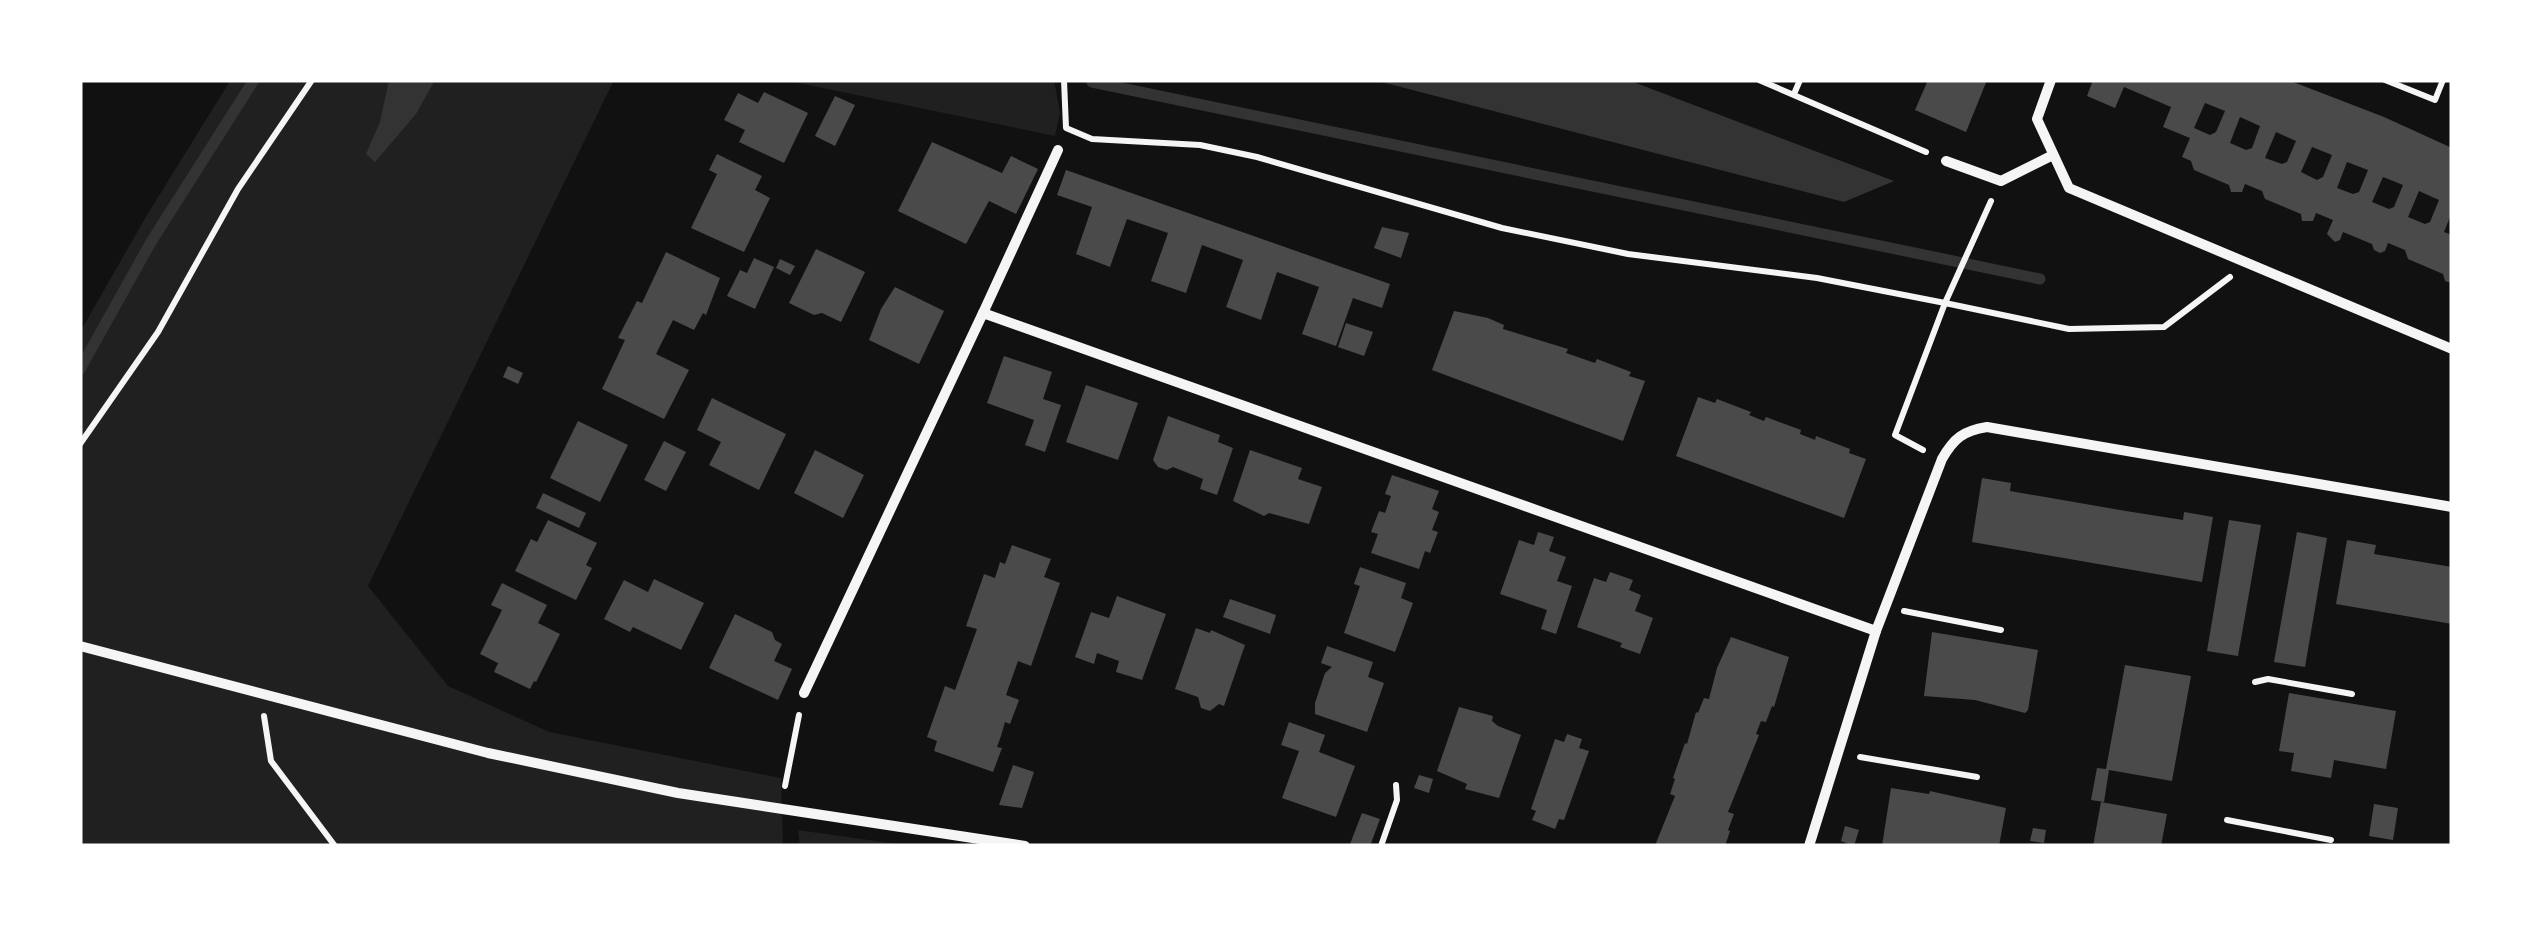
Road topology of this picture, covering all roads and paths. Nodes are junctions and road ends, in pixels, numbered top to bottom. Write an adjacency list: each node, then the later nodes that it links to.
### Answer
1 (312, 80): 17 (path)
2 (1064, 80): 14 (path)
3 (1759, 80): 8 (path)
4 (1800, 80): 8 (path)
5 (2051, 80): 10 (street)
6 (2386, 80): 7 (path)
7 (2443, 80)
8 (1794, 94): 11 (path)
9 (1058, 150): 15 (street)
10 (2053, 154): 12 (street); 13 (street)
11 (1946, 161): 12 (street)
12 (2001, 181): 14 (path)
13 (2246, 265): 14 (path); 16 (street)
14 (1945, 303): 18 (path)
15 (983, 313): 22 (street); 25 (street)
16 (2452, 348)
17 (80, 444)
18 (1942, 459): 19 (street); 20 (street)
19 (2452, 508)
20 (1885, 608): 21 (path); 22 (street)
21 (2001, 630)
22 (1876, 631): 28 (street)
23 (80, 646): 27 (street)
24 (2255, 682): 26 (path)
25 (804, 693): 31 (path)
26 (2352, 694)
27 (266, 695): 31 (street); 34 (path)
28 (1838, 754): 29 (path); 37 (street)
29 (1976, 777)
30 (1396, 784): 36 (path)
31 (783, 811): 35 (street)
32 (2227, 820): 33 (path)
33 (2331, 840)
34 (335, 846)
35 (1025, 846)
36 (1380, 846)
37 (1809, 846)

